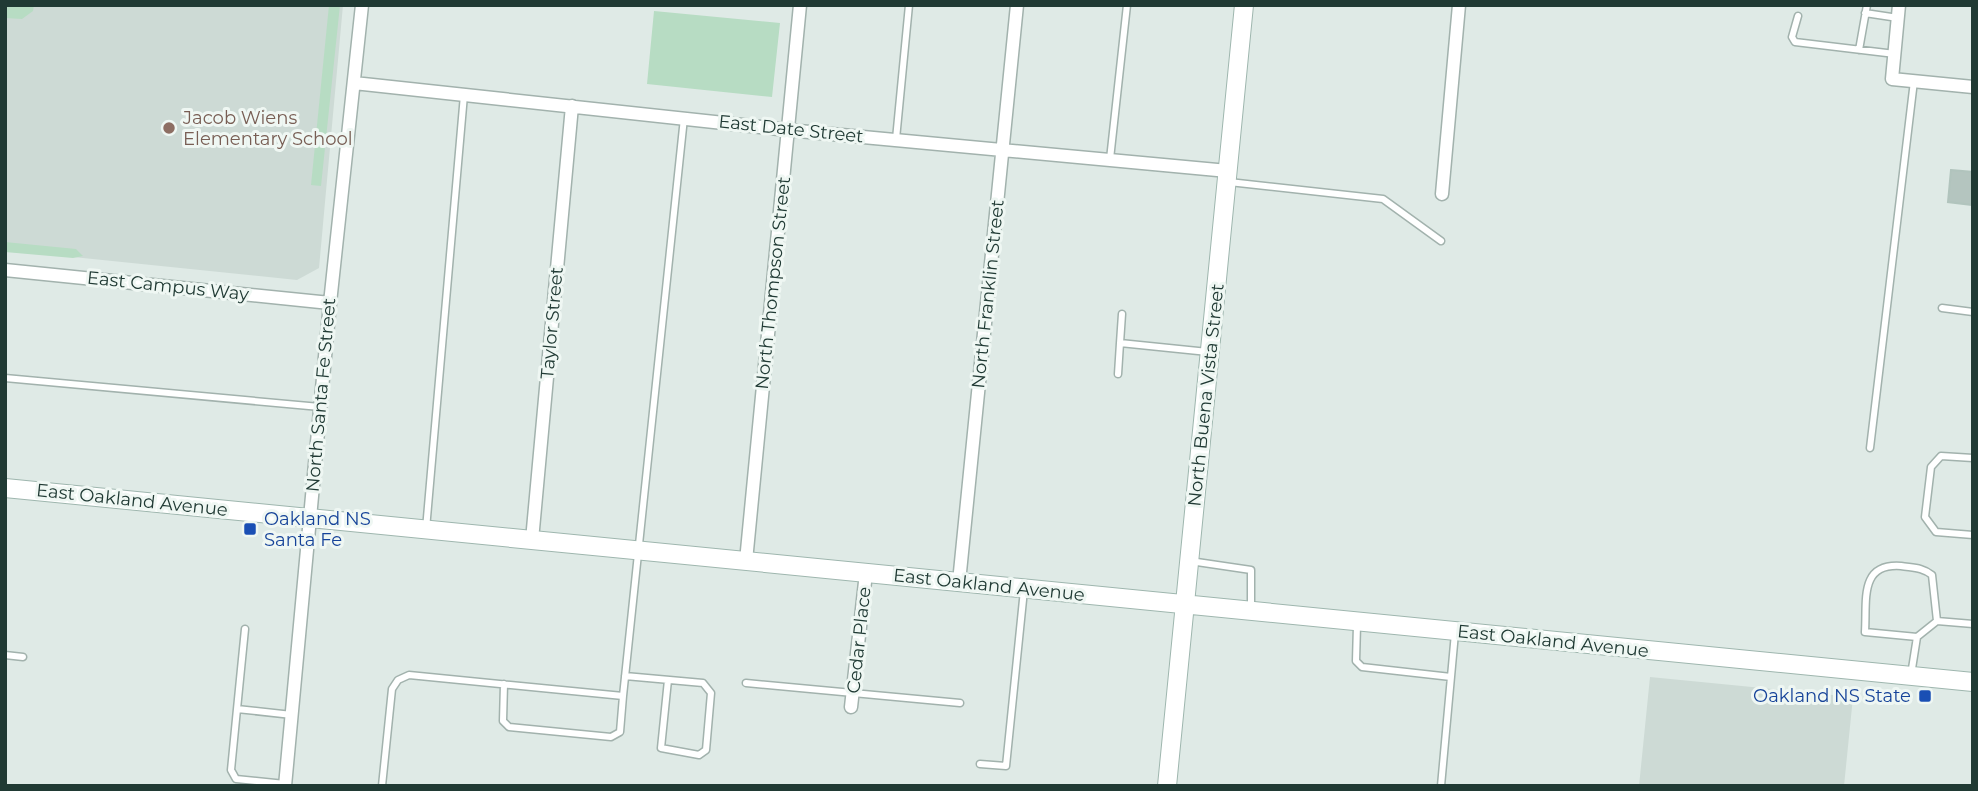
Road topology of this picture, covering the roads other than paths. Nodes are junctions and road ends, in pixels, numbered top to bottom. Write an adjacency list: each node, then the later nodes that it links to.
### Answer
1 (362, 5): 14 (street, North Santa Fe Street)
2 (800, 5): 19 (street, North Thompson Street)
3 (909, 5): 20 (lane)
4 (1017, 5): 21 (street, North Franklin Street)
5 (1127, 5): 22 (lane)
6 (1244, 5): 23 (street, North Buena Vista Street)
7 (1459, 5): 24 (street)
8 (1866, 9): 9 (lane); 11 (lane)
9 (1899, 12): 12 (street)
10 (1798, 16): 11 (lane)
11 (1859, 50): 12 (lane)
12 (1895, 54): 13 (street)
13 (1914, 81): 15 (street); 36 (lane)
14 (354, 83): 16 (street, East Date Street); 27 (street, North Santa Fe Street)
15 (1973, 87)
16 (464, 95): 17 (street, East Date Street); 40 (lane)
17 (572, 106): 18 (street, East Date Street); 42 (street, Taylor Street)
18 (684, 118): 19 (street, East Date Street); 43 (lane)
19 (788, 130): 20 (street, East Date Street); 44 (street, North Thompson Street)
20 (896, 139): 21 (street, East Date Street)
21 (1003, 148): 22 (street, East Date Street); 47 (street, North Franklin Street)
22 (1110, 159): 23 (street, East Date Street)
23 (1227, 176): 25 (lane); 32 (street, North Buena Vista Street)
24 (1442, 194)
25 (1441, 241)
26 (5, 270): 27 (street, East Campus Way)
27 (330, 303): 35 (street, North Santa Fe Street)
28 (1942, 308): 29 (lane)
29 (1973, 312)
30 (1122, 314): 31 (lane)
31 (1120, 343): 32 (lane); 33 (lane)
32 (1210, 352): 45 (street, North Buena Vista Street)
33 (1118, 374)
34 (5, 378): 35 (lane)
35 (320, 407): 39 (street, North Santa Fe Street)
36 (1870, 449)
37 (1973, 458): 41 (lane)
38 (5, 488): 39 (street, East Oakland Avenue)
39 (310, 518): 40 (street, East Oakland Avenue); 71 (street, North Santa Fe Street)
40 (425, 529): 42 (street, East Oakland Avenue)
41 (1973, 535)
42 (532, 540): 43 (street, East Oakland Avenue)
43 (639, 550): 44 (street, East Oakland Avenue); 59 (lane)
44 (746, 561): 46 (street, East Oakland Avenue)
45 (1189, 561): 49 (street, North Buena Vista Street); 50 (lane)
46 (866, 573): 47 (street, East Oakland Avenue); 66 (street, Cedar Place)
47 (959, 582): 48 (street, East Oakland Avenue)
48 (1025, 588): 49 (street, East Oakland Avenue); 72 (lane)
49 (1185, 604): 50 (street, East Oakland Avenue); 75 (street, North Buena Vista Street)
50 (1250, 611): 51 (street, East Oakland Avenue)
51 (1358, 621): 55 (street, East Oakland Avenue); 61 (lane)
52 (1937, 621): 53 (lane); 56 (lane); 56 (lane)
53 (1973, 624)
54 (245, 629): 70 (lane)
55 (1455, 631): 60 (street, East Oakland Avenue); 61 (lane)
56 (1917, 638): 60 (lane)
57 (5, 655): 58 (lane)
58 (23, 657)
59 (625, 676): 62 (lane); 67 (lane)
60 (1911, 676): 63 (street, East Oakland Avenue)
61 (1451, 677): 76 (lane)
62 (668, 681): 62 (lane)
63 (1973, 682)
64 (746, 683): 66 (lane)
65 (504, 684): 67 (lane); 67 (lane); 74 (lane)
66 (853, 693): 68 (lane); 69 (street, Cedar Place)
67 (623, 696)
68 (960, 703)
69 (852, 707)
70 (237, 709): 71 (lane); 73 (lane)
71 (292, 715): 73 (street, North Santa Fe Street)
72 (980, 764)
73 (285, 785)
74 (382, 786)
75 (1167, 786)
76 (1441, 786)

